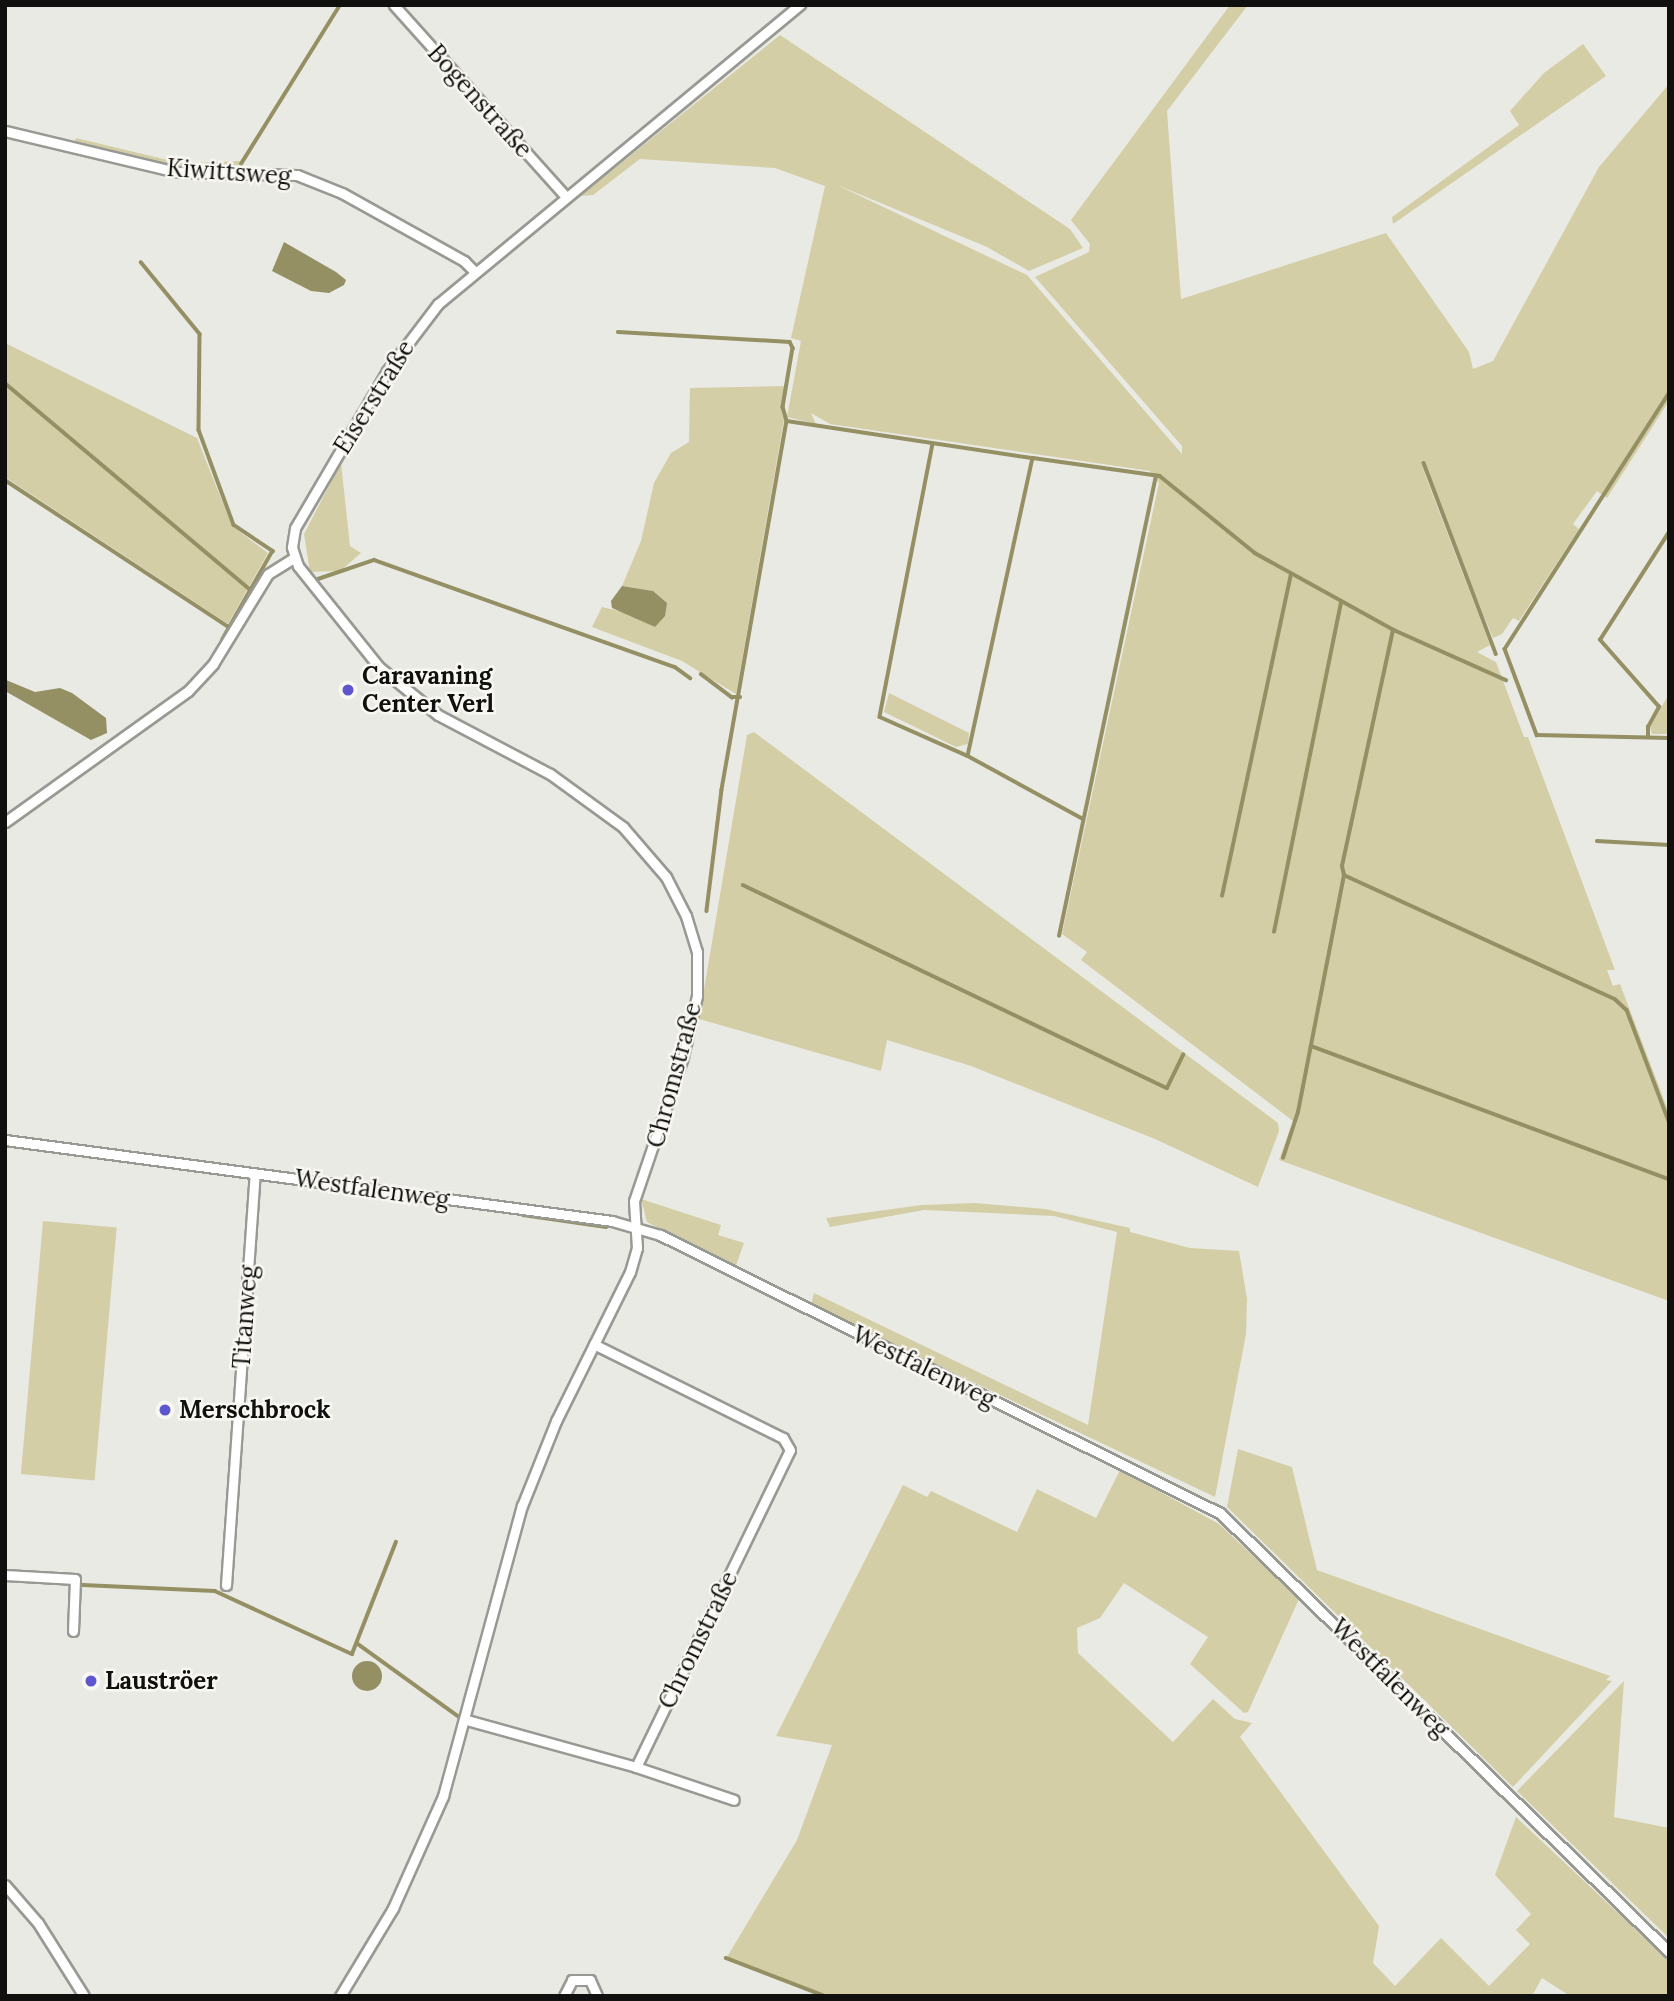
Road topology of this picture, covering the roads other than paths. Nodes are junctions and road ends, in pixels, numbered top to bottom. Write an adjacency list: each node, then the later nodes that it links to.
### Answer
1 (394, 5): 4 (street, Bogenstraße)
2 (800, 5): 4 (street, Eiserstraße)
3 (5, 131): 5 (street, Kiwittsweg)
4 (566, 197): 5 (street, Eiserstraße)
5 (474, 271): 6 (street, Eiserstraße)
6 (294, 558): 7 (street); 10 (street, Chromstraße)
7 (5, 822)
8 (5, 1140): 9 (street, Westfalenweg)
9 (255, 1174): 10 (street, Westfalenweg); 13 (street, Titanweg)
10 (636, 1226): 11 (street, Chromstraße); 19 (street, Westfalenweg)
11 (594, 1344): 15 (street, Chromstraße); 16 (street, Chromstraße)
12 (5, 1575): 14 (street)
13 (226, 1585)
14 (73, 1631)
15 (467, 1720): 16 (street); 21 (street, Chromstraße)
16 (636, 1767): 17 (street)
17 (734, 1800)
18 (5, 1885): 20 (street)
19 (1669, 1952)
20 (84, 1996)
21 (340, 1996)
22 (564, 1996): 23 (street)
23 (597, 1996)

